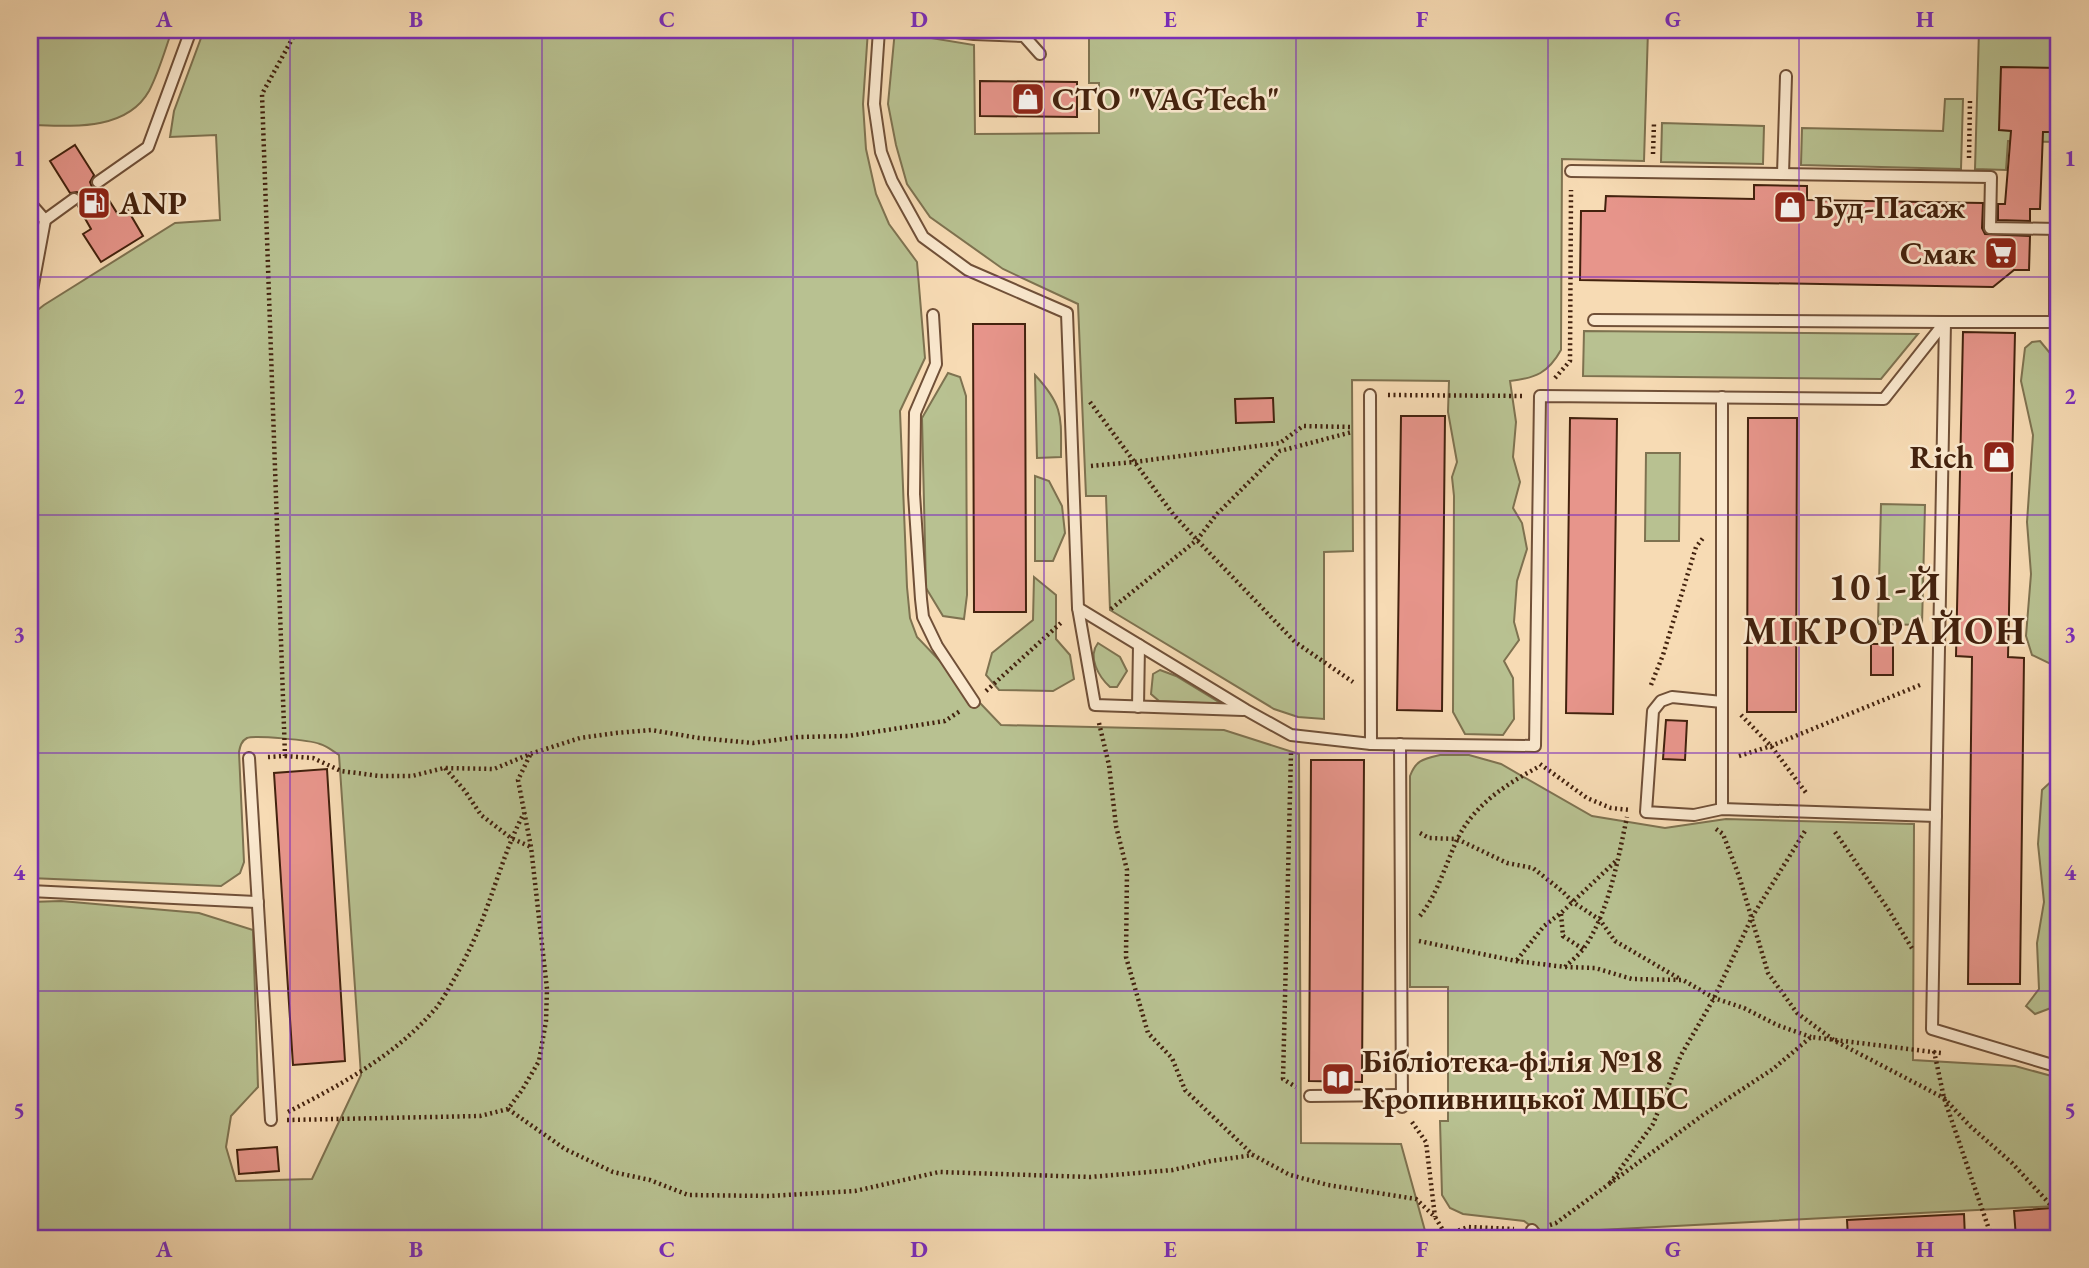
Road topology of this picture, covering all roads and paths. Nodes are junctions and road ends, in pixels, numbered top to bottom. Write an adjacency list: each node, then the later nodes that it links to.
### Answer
1 (191, 30): 13 (lane)
2 (297, 30): 45 (path)
3 (879, 30): 23 (lane)
4 (939, 30): 5 (lane)
5 (1040, 54)
6 (1786, 76): 11 (lane)
7 (1970, 100): 12 (path)
8 (1654, 123): 10 (path)
9 (1571, 171): 10 (lane); 25 (path)
10 (1652, 173): 11 (lane)
11 (1783, 174): 12 (lane)
12 (1968, 177): 17 (lane)
13 (98, 182)
14 (74, 200): 16 (lane)
15 (30, 203): 16 (lane)
16 (45, 220): 18 (lane)
17 (2057, 229): 22 (lane)
18 (30, 301)
19 (933, 315): 35 (lane)
20 (1594, 320): 21 (lane)
21 (1945, 321): 22 (lane); 26 (lane); 33 (lane)
22 (2057, 322)
23 (1069, 372): 28 (path); 29 (lane)
24 (1370, 395): 25 (path); 27 (lane)
25 (1540, 396): 26 (lane); 43 (lane)
26 (1722, 397): 36 (lane)
27 (1370, 427): 28 (path); 30 (path); 34 (lane)
28 (1134, 462): 29 (path); 30 (path)
29 (1072, 467): 31 (lane)
30 (1197, 540): 31 (path); 34 (path)
31 (1078, 608): 32 (lane); 35 (path); 37 (lane)
32 (1139, 645): 38 (lane); 39 (lane)
33 (1939, 677): 47 (path); 55 (lane)
34 (1371, 694): 41 (lane)
35 (974, 702): 44 (path)
36 (1722, 702): 47 (lane); 51 (lane)
37 (1096, 705): 38 (lane); 82 (path)
38 (1138, 707): 39 (lane)
39 (1246, 710): 40 (lane)
40 (1291, 734): 41 (lane); 77 (path)
41 (1371, 744): 42 (lane)
42 (1400, 744): 43 (lane); 56 (lane)
43 (1535, 746): 48 (path)
44 (530, 754): 49 (path); 53 (path)
45 (285, 756): 46 (path); 49 (path)
46 (250, 758): 62 (lane)
47 (1722, 761): 50 (lane)
48 (1541, 766): 51 (path); 58 (path)
49 (444, 768): 57 (path)
50 (1722, 808): 52 (lane); 54 (lane)
51 (1646, 812): 54 (lane)
52 (1817, 812): 55 (lane); 65 (path)
53 (524, 813): 57 (path); 59 (path)
54 (1694, 815): 65 (path)
55 (1936, 816): 71 (lane)
56 (1400, 824): 58 (path); 66 (lane)
57 (511, 838): 59 (path); 81 (path)
58 (1457, 839): 63 (path); 66 (path)
59 (531, 847): 80 (path)
60 (1618, 859): 63 (path)
61 (30, 891): 62 (lane)
62 (258, 902): 81 (lane)
63 (1573, 902): 64 (path); 69 (path)
64 (1561, 913): 67 (path); 68 (path)
65 (1752, 917): 70 (path); 73 (path)
66 (1401, 938): 68 (path); 79 (lane)
67 (1583, 949)
68 (1516, 961): 69 (path)
69 (1683, 981): 70 (path)
70 (1714, 998): 72 (path); 83 (path)
71 (1933, 1029): 74 (path); 76 (lane)
72 (1811, 1037): 73 (path); 83 (path)
73 (1835, 1041): 74 (path); 78 (path)
74 (1934, 1053): 75 (path); 78 (path)
75 (1947, 1053)
76 (2059, 1067)
77 (1310, 1096): 79 (lane)
78 (1944, 1098): 84 (path); 88 (path)
79 (1402, 1101): 85 (path)
80 (508, 1109): 81 (path); 82 (path)
81 (271, 1120)
82 (1253, 1155): 85 (path)
83 (1608, 1187): 86 (path)
84 (2059, 1214)
85 (1435, 1217): 87 (path)
86 (1535, 1234): 87 (path)
87 (1446, 1237)
88 (1992, 1238)

